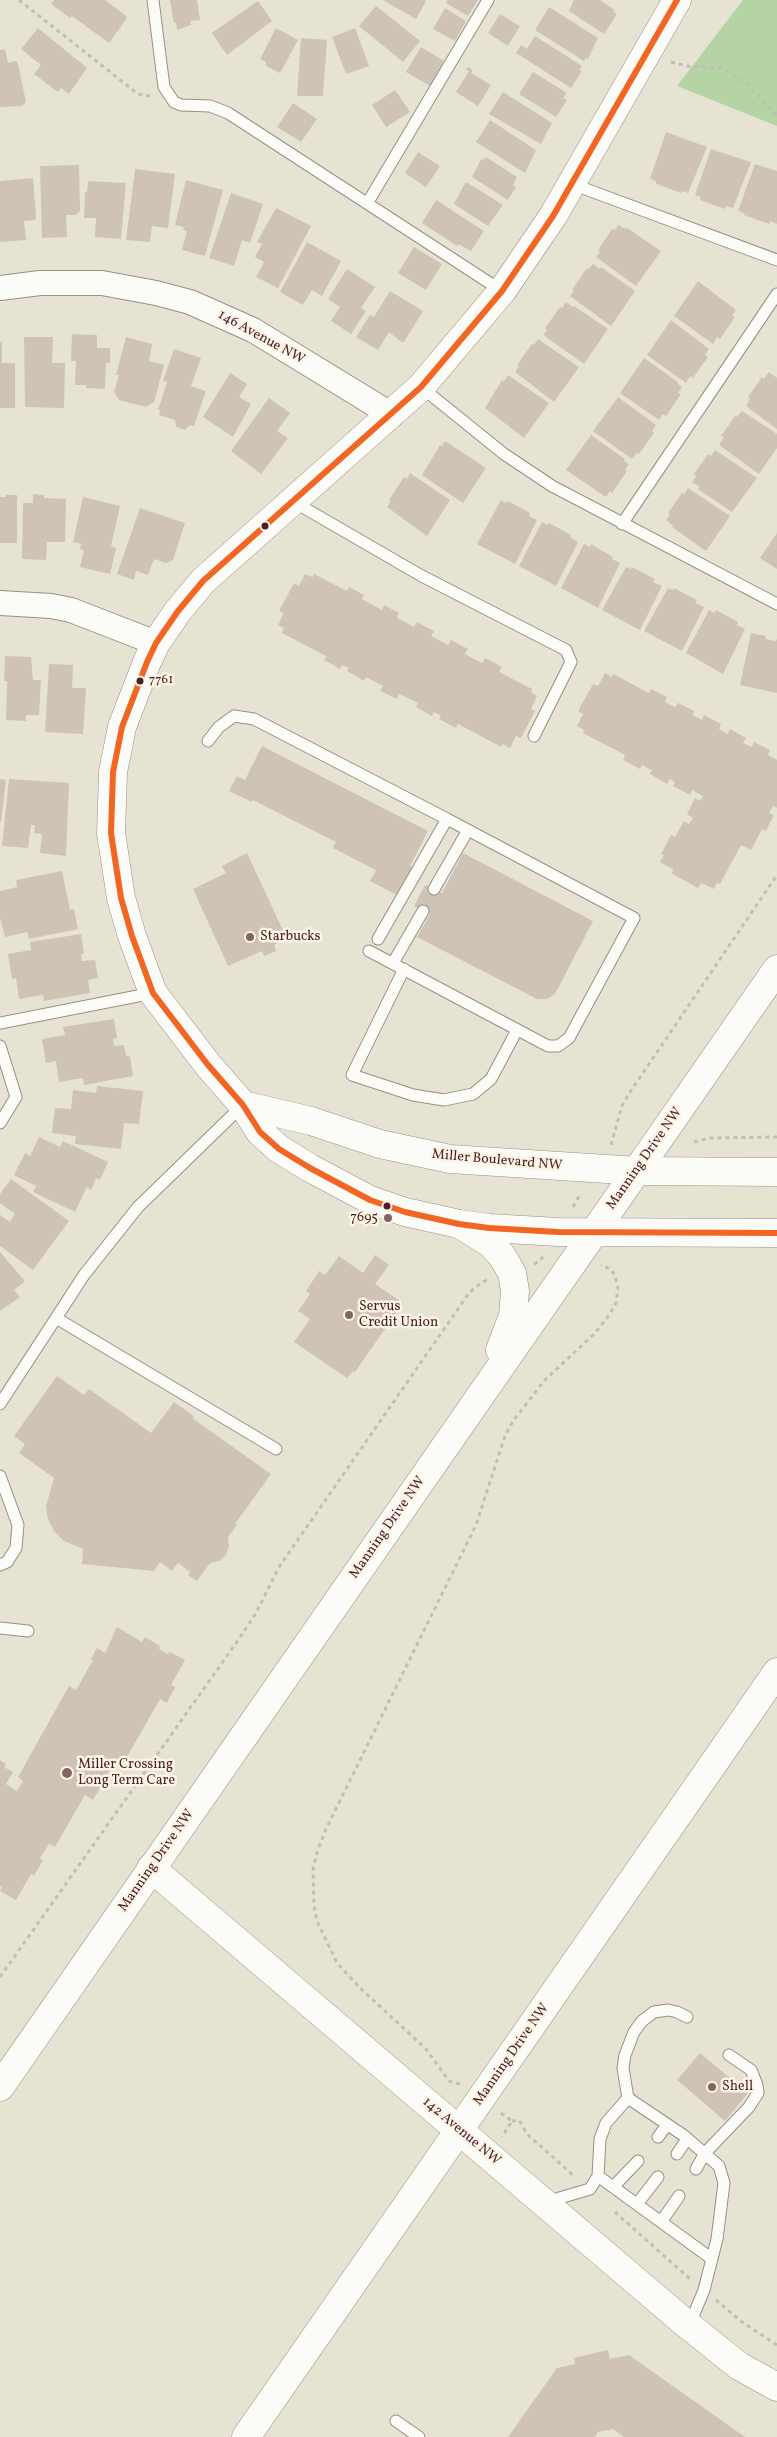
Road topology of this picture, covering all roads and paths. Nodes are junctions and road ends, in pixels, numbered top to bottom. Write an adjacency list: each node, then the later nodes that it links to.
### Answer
1 (19, 0): 6 (path)
2 (153, 0): 6 (lane)
3 (488, 0): 9 (lane)
4 (677, 0): 5 (street)
5 (647, 52): 7 (path); 8 (street)
6 (167, 94): 9 (lane)
7 (777, 115)
8 (572, 184): 10 (lane); 12 (street)
9 (368, 202): 12 (lane)
10 (777, 260)
11 (0, 288): 15 (street, 146 Avenue NW)
12 (502, 291): 14 (street)
13 (777, 294): 17 (lane)
14 (422, 387): 15 (street); 17 (lane)
15 (392, 415): 16 (street)
16 (294, 502): 20 (street); 21 (lane)
17 (622, 524): 19 (lane)
18 (0, 603): 20 (street)
19 (777, 604)
20 (156, 643): 33 (street)
21 (534, 736)
22 (208, 741): 23 (lane)
23 (447, 819): 24 (lane); 28 (lane)
24 (468, 830): 26 (lane); 35 (lane)
25 (777, 875): 40 (path)
26 (434, 890)
27 (423, 911): 30 (lane)
28 (378, 939)
29 (369, 950): 30 (lane)
30 (393, 963): 31 (lane)
31 (404, 969): 35 (lane); 35 (lane)
32 (777, 969): 42 (street, Manning Drive NW)
33 (153, 993): 34 (lane); 37 (street)
34 (0, 1023)
35 (517, 1030)
36 (0, 1046): 38 (lane)
37 (243, 1105): 42 (street, Miller Boulevard NW); 46 (street); 51 (lane)
38 (0, 1122)
39 (777, 1137): 41 (path)
40 (613, 1141)
41 (694, 1142)
42 (638, 1170): 43 (street, Miller Boulevard NW); 47 (street, Manning Drive NW)
43 (777, 1172)
44 (584, 1189): 45 (path)
45 (570, 1212)
46 (459, 1224): 47 (street); 52 (street)
47 (595, 1232): 48 (street); 52 (street, Manning Drive NW)
48 (777, 1232)
49 (599, 1264): 65 (path)
50 (491, 1279): 61 (path)
51 (56, 1318): 53 (lane); 54 (lane)
52 (486, 1386): 60 (street, Manning Drive NW)
53 (0, 1404)
54 (276, 1449)
55 (0, 1476): 56 (lane)
56 (0, 1565)
57 (0, 1628): 58 (lane)
58 (28, 1631)
59 (777, 1672): 65 (street, Manning Drive NW)
60 (151, 1868): 64 (street, Manning Drive NW); 69 (street, 142 Avenue NW)
61 (0, 1977)
62 (688, 2017): 66 (lane)
63 (729, 2055): 72 (lane)
64 (0, 2087)
65 (482, 2098): 67 (path); 69 (street, Manning Drive NW)
66 (628, 2098): 68 (lane); 77 (lane)
67 (512, 2121): 74 (path); 80 (path)
68 (667, 2124): 70 (lane); 71 (lane)
69 (459, 2131): 74 (street, 142 Avenue NW); 91 (street, Manning Drive NW)
70 (658, 2137)
71 (687, 2139): 72 (lane); 73 (lane)
72 (705, 2153): 76 (lane); 85 (lane)
73 (677, 2154)
74 (490, 2157): 82 (street, 142 Avenue NW)
75 (638, 2161): 79 (lane)
76 (696, 2170)
77 (598, 2176): 79 (lane); 80 (lane)
78 (658, 2177): 83 (lane)
79 (613, 2188): 83 (lane)
80 (590, 2189): 82 (lane); 86 (path)
81 (679, 2196): 84 (lane)
82 (544, 2203): 87 (street, 142 Avenue NW)
83 (636, 2204): 84 (lane)
84 (661, 2222): 85 (lane)
85 (712, 2259): 86 (lane)
86 (704, 2290): 87 (lane); 88 (path)
87 (689, 2326): 89 (street, 142 Avenue NW)
88 (777, 2346)
89 (777, 2387)
90 (396, 2421): 92 (lane)
91 (246, 2437)
92 (419, 2437)

